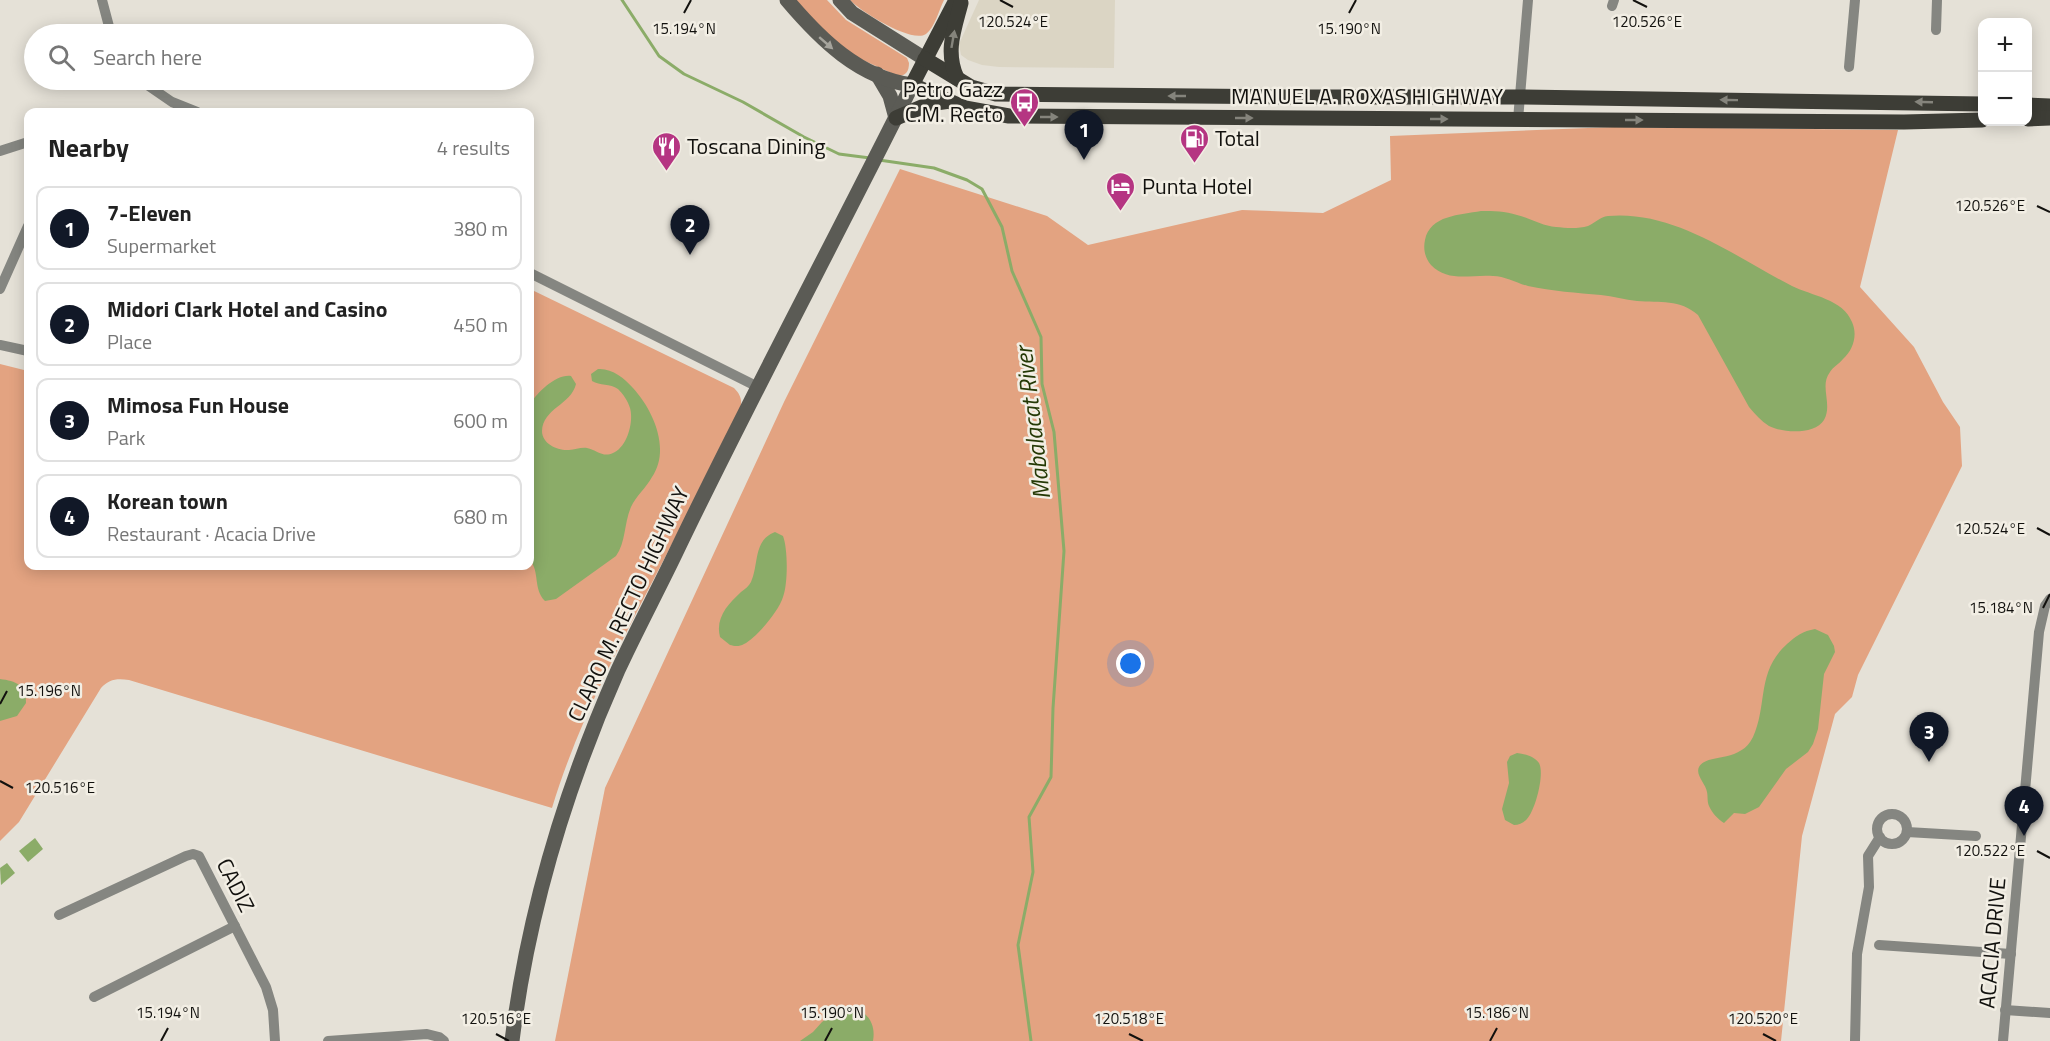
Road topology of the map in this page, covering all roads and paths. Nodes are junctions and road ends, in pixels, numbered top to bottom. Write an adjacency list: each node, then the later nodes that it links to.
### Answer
1 (102, 0): 9 (street)
2 (787, 0): 13 (main road, MANUEL A. ROXAS HIGHWAY, one-way to 13)
3 (840, 0): 11 (main road, MANUEL A. ROXAS HIGHWAY)
4 (956, 0): 11 (main road)
5 (962, 0): 14 (main road, one-way to 5)
6 (1527, 0): 17 (street)
7 (1855, 0): 12 (street)
8 (1937, 0): 10 (street)
9 (108, 24)
10 (1936, 30)
11 (925, 59): 14 (main road, MANUEL A. ROXAS HIGHWAY); 15 (main road)
12 (1849, 68)
13 (877, 74): 15 (main road, MANUEL A. ROXAS HIGHWAY); 23 (main road)
14 (957, 78): 17 (main road, MANUEL A. ROXAS HIGHWAY, one-way to 14)
15 (912, 85): 18 (main road, MANUEL A. ROXAS HIGHWAY); 23 (main road)
16 (155, 90): 22 (street)
17 (1519, 97): 19 (main road, MANUEL A. ROXAS HIGHWAY, one-way to 17); 26 (street)
18 (950, 101): 23 (main road); 26 (main road, MANUEL A. ROXAS HIGHWAY, one-way to 26)
19 (1978, 104)
20 (2032, 105): 21 (main road)
21 (2050, 106)
22 (187, 108)
23 (896, 118): 35 (main road, CLARO M. RECTO HIGHWAY)
24 (2050, 118): 25 (main road)
25 (2032, 119)
26 (1518, 120): 27 (main road, MANUEL A. ROXAS HIGHWAY, one-way to 27)
27 (1978, 120)
28 (24, 143): 29 (street)
29 (0, 151)
30 (24, 235): 32 (street)
31 (534, 275): 35 (street)
32 (0, 289)
33 (0, 345): 34 (street)
34 (24, 350)
35 (758, 387): 50 (main road, CLARO M. RECTO HIGHWAY)
36 (2050, 599): 43 (street, ACACIA DRIVE)
37 (1907, 832): 38 (street); 39 (street); 39 (street)
38 (1976, 836)
39 (1880, 837): 51 (street)
40 (59, 915): 41 (street, CADIZ)
41 (235, 926): 44 (street); 47 (street, CADIZ)
42 (1879, 945): 43 (street)
43 (2011, 954): 45 (street, ACACIA DRIVE)
44 (94, 997)
45 (2005, 1010): 46 (street); 52 (street, ACACIA DRIVE)
46 (2050, 1013)
47 (275, 1041)
48 (328, 1041): 49 (street)
49 (444, 1041)
50 (512, 1041)
51 (1855, 1041)
52 (2002, 1041)

